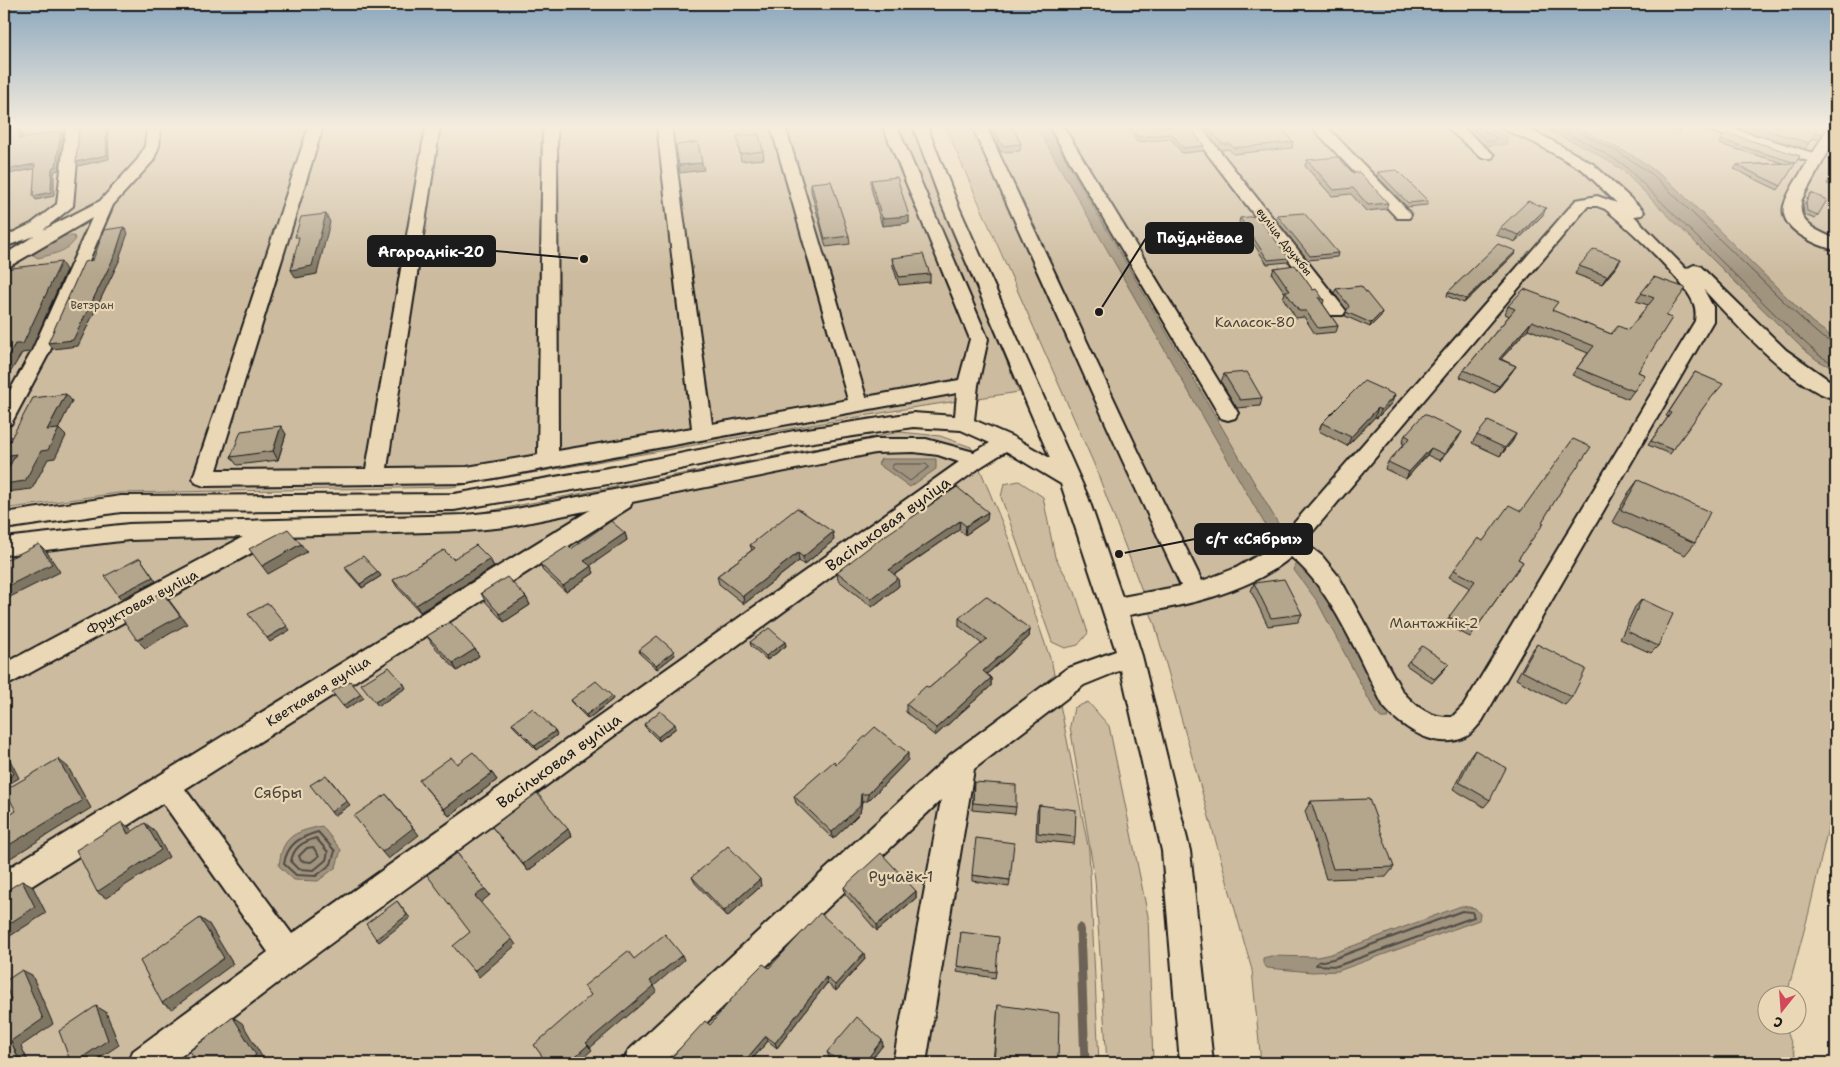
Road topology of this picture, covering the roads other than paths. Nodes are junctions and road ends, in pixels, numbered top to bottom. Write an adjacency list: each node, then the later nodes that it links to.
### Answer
1 (68, 176): 18 (street)
2 (132, 176): 16 (street)
3 (300, 176): 32 (street)
4 (425, 176): 32 (street)
5 (550, 176): 30 (street)
6 (670, 176): 28 (street)
7 (793, 176): 24 (street)
8 (911, 176): 22 (street)
9 (939, 176): 33 (street)
10 (1002, 176): 39 (street)
11 (1086, 176): 25 (street)
12 (1232, 176): 21 (street, вуліца Дружбы)
13 (1366, 176): 17 (street)
14 (1598, 176): 23 (street)
15 (1808, 176): 19 (street)
16 (106, 204): 20 (street); 26 (street)
17 (1403, 215)
18 (9, 241)
19 (1836, 245)
20 (4, 262)
21 (1337, 312)
22 (968, 385): 24 (street); 27 (street)
23 (1836, 393)
24 (859, 404): 28 (street)
25 (1228, 413)
26 (4, 419)
27 (964, 424): 29 (street); 35 (street)
28 (703, 433): 30 (street)
29 (1006, 442): 31 (street, Васільковая вуліца); 33 (street)
30 (548, 460): 32 (street)
31 (975, 461): 34 (street); 46 (street, Васільковая вуліца)
32 (375, 476)
33 (1068, 479): 40 (street)
34 (632, 495): 36 (street); 44 (street, Кветкавая вуліца)
35 (4, 521)
36 (280, 528): 38 (street); 42 (street, Фруктовая вуліца)
37 (1290, 544): 37 (street); 39 (street)
38 (4, 546)
39 (1196, 592): 40 (street)
40 (1115, 608): 41 (street)
41 (1130, 656): 43 (street); 50 (street)
42 (4, 676)
43 (961, 763): 48 (street); 49 (street)
44 (166, 786): 45 (street, Кветкавая вуліца); 46 (street)
45 (4, 888)
46 (289, 955): 47 (street, Васільковая вуліца)
47 (145, 1063)
48 (640, 1063)
49 (910, 1063)
50 (1197, 1063)

